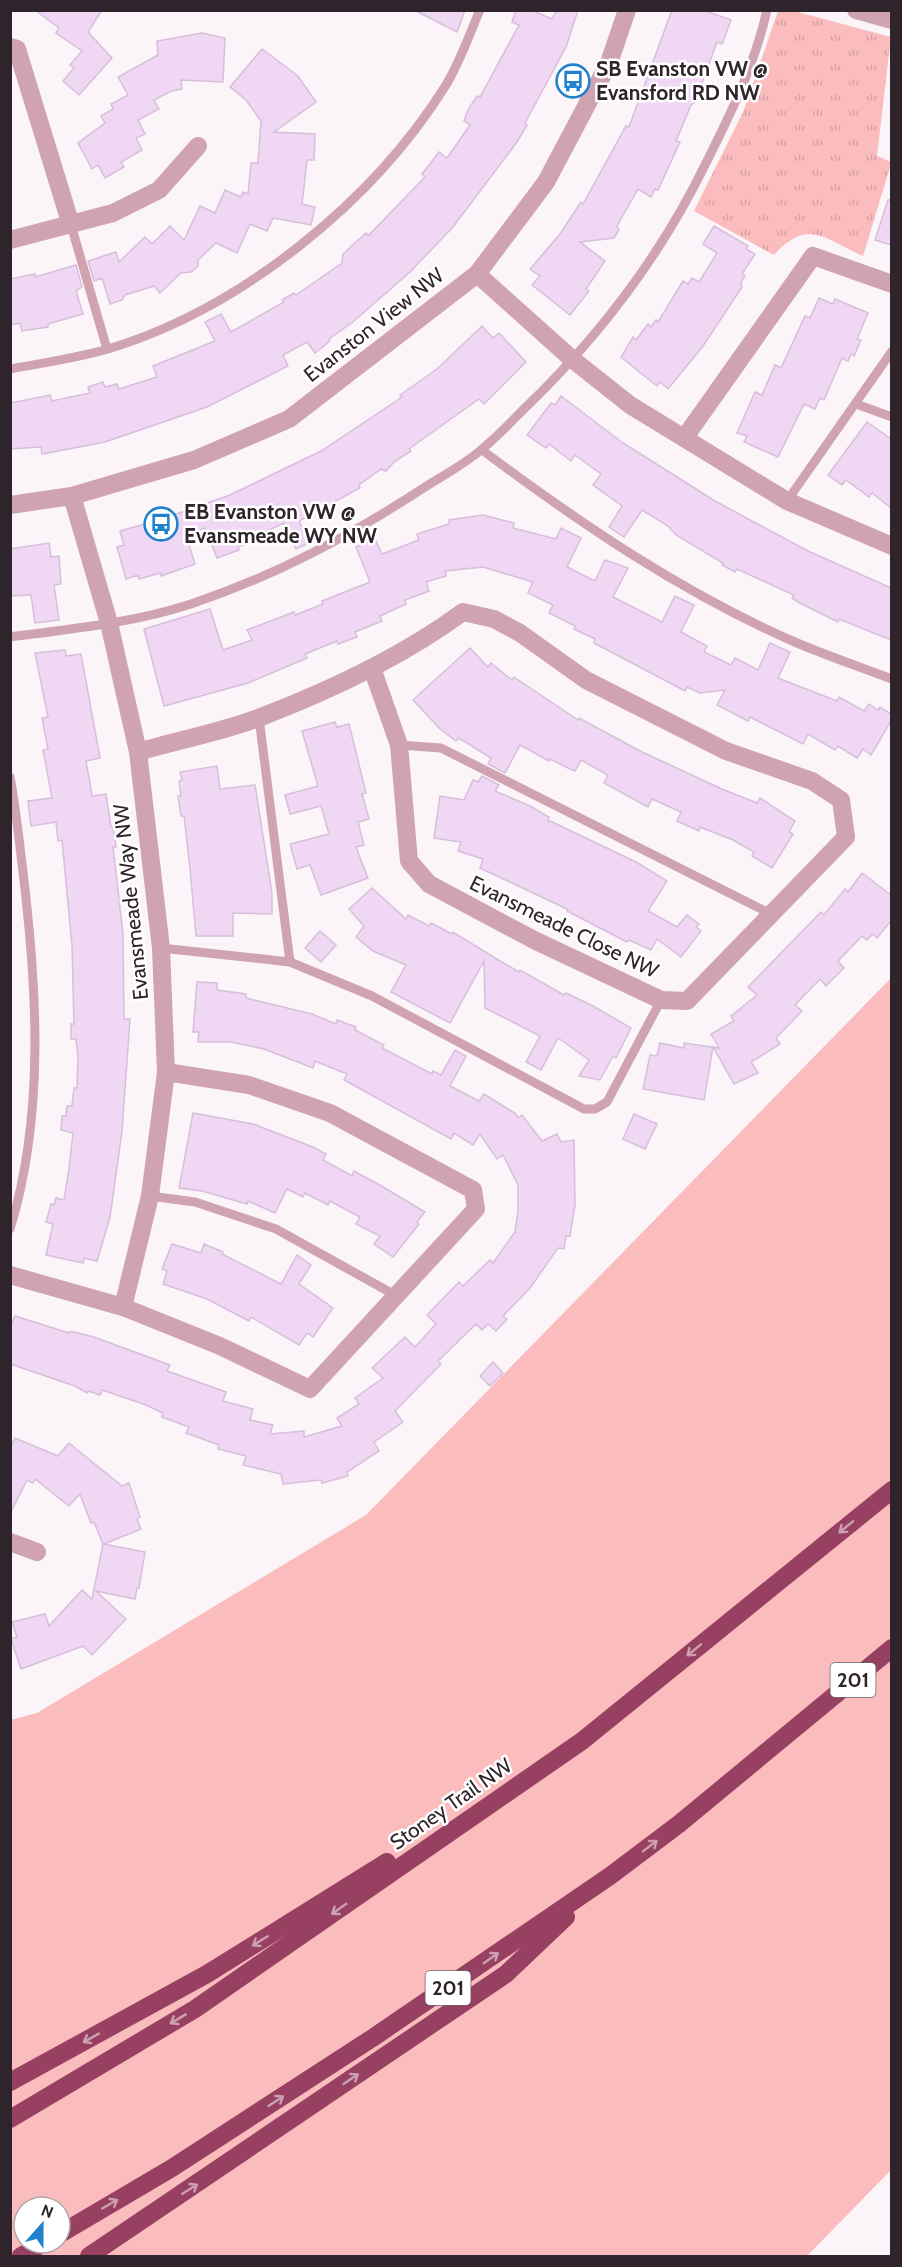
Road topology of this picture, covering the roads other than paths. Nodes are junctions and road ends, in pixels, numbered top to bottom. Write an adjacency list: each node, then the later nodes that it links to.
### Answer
1 (480, 10): 12 (lane)
2 (627, 10): 10 (street, Evanston View NW)
3 (767, 10): 14 (lane)
4 (856, 10): 5 (street)
5 (891, 20)
6 (10, 47): 8 (street)
7 (198, 146): 8 (street)
8 (71, 225): 9 (street); 12 (lane)
9 (10, 240)
10 (477, 274): 14 (street); 20 (street, Evanston View NW)
11 (891, 284): 18 (street)
12 (107, 349): 15 (lane)
13 (891, 351): 16 (lane)
14 (572, 359): 18 (street); 19 (lane)
15 (10, 369)
16 (856, 404): 17 (lane); 21 (lane)
17 (891, 417)
18 (685, 437): 21 (street)
19 (482, 450): 24 (lane); 27 (lane)
20 (72, 496): 22 (street, Evanston View NW); 24 (street, Evansmeade Way NW)
21 (787, 501): 23 (street)
22 (10, 505)
23 (891, 546)
24 (109, 623): 25 (lane); 30 (street, Evansmeade Way NW)
25 (10, 637)
26 (372, 668): 28 (street, Evansmeade Close NW); 29 (street, Evansmeade Close NW); 32 (street, Evansmeade Close NW)
27 (891, 679)
28 (260, 718): 30 (street, Evansmeade Close NW); 34 (lane)
29 (399, 744): 32 (lane); 35 (street, Evansmeade Close NW)
30 (138, 752): 33 (street, Evansmeade Way NW)
31 (10, 777): 38 (lane)
32 (771, 914): 35 (street, Evansmeade Close NW)
33 (161, 948): 34 (lane); 36 (street, Evansmeade Way NW)
34 (290, 963): 35 (lane)
35 (661, 1000)
36 (166, 1072): 37 (street, Evansmeade Way NW); 40 (street)
37 (150, 1196): 40 (lane); 41 (street, Evansmeade Way NW)
38 (10, 1229)
39 (10, 1275): 41 (street)
40 (395, 1295): 41 (street)
41 (123, 1307)
42 (891, 1490): 46 (highway, Stoney Trail NW, one-way to 46)
43 (10, 1542): 44 (street)
44 (37, 1552)
45 (891, 1648): 47 (highway, 201, one-way to 45)
46 (560, 1756): 48 (highway, one-way to 48); 49 (highway, Stoney Trail NW, one-way to 49)
47 (610, 1876): 50 (highway, 201, one-way to 47); 51 (highway, one-way to 47)
48 (10, 2082)
49 (10, 2119)
50 (72, 2227)
51 (89, 2256)

